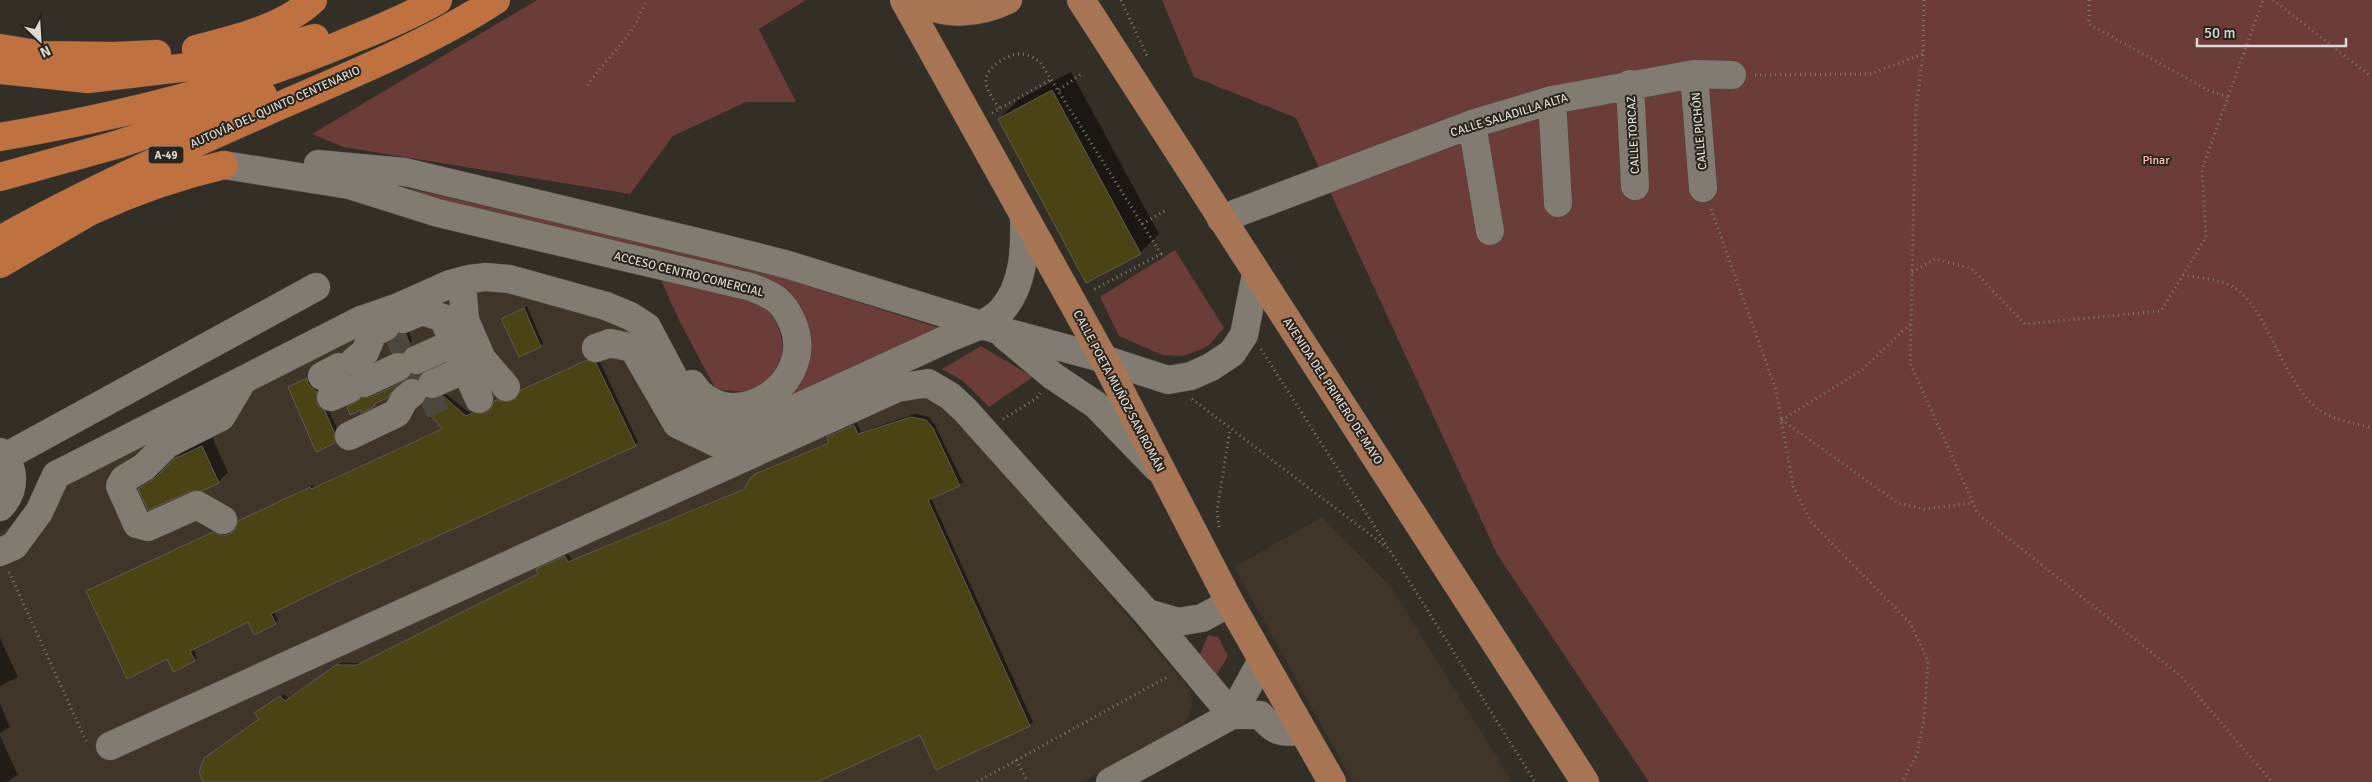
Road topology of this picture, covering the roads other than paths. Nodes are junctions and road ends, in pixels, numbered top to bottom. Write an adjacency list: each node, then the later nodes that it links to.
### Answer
1 (313, 0): 10 (highway)
2 (406, 0): 14 (highway)
3 (438, 0): 18 (highway)
4 (904, 0): 25 (main road, CALLE POETA MUÑOZ SAN ROMÁN)
5 (918, 0): 6 (main road)
6 (1008, 0)
7 (1082, 0): 26 (main road, AVENIDA DEL PRIMERO DE MAYO)
8 (487, 6): 20 (highway); 28 (highway, AUTOVÍA DEL QUINTO CENTENARIO / A-49)
9 (0, 48): 10 (highway)
10 (183, 52): 14 (highway)
11 (0, 70): 14 (highway)
12 (1694, 74): 13 (street, CALLE SALADILLA ALTA); 15 (street, CALLE SALADILLA ALTA); 22 (street, CALLE PICHÓN)
13 (1732, 75)
14 (88, 79)
15 (1630, 84): 16 (street, CALLE SALADILLA ALTA); 21 (street, CALLE TORCAZ)
16 (1552, 100): 17 (street, CALLE SALADILLA ALTA); 23 (street)
17 (1472, 124): 26 (street, CALLE SALADILLA ALTA); 27 (street)
18 (0, 138)
19 (224, 165): 24 (highway); 34 (street); 38 (street, ACCESO CENTRO COMERCIAL)
20 (0, 177)
21 (1635, 186)
22 (1703, 188)
23 (1558, 203)
24 (89, 212): 29 (highway); 30 (highway)
25 (1024, 218): 34 (street); 37 (main road, CALLE POETA MUÑOZ SAN ROMÁN)
26 (1221, 220): 31 (main road, AVENIDA DEL PRIMERO DE MAYO)
27 (1490, 231)
28 (0, 240)
29 (0, 256)
30 (0, 264)
31 (1256, 274): 37 (street); 55 (main road, AVENIDA DEL PRIMERO DE MAYO)
32 (316, 287): 42 (street)
33 (462, 290): 34 (street); 36 (street); 38 (street); 40 (street)
34 (990, 327): 35 (street); 37 (street); 43 (street)
35 (596, 348)
36 (460, 357): 38 (street); 38 (street)
37 (1104, 359): 43 (main road, CALLE POETA MUÑOZ SAN ROMÁN)
38 (387, 367): 39 (street); 41 (street)
39 (243, 380): 45 (street); 46 (street)
40 (506, 387)
41 (348, 436)
42 (3, 454): 44 (street)
43 (1164, 475): 47 (main road, CALLE POETA MUÑOZ SAN ROMÁN)
44 (0, 507)
45 (223, 520)
46 (0, 552)
47 (1230, 603): 48 (street); 49 (main road, CALLE POETA MUÑOZ SAN ROMÁN)
48 (1147, 613): 50 (street); 52 (street)
49 (1262, 660): 50 (street); 51 (main road, CALLE POETA MUÑOZ SAN ROMÁN)
50 (1232, 715): 51 (street); 53 (street)
51 (1302, 731): 54 (main road, CALLE POETA MUÑOZ SAN ROMÁN)
52 (110, 746)
53 (1110, 782)
54 (1332, 782)
55 (1585, 782)

